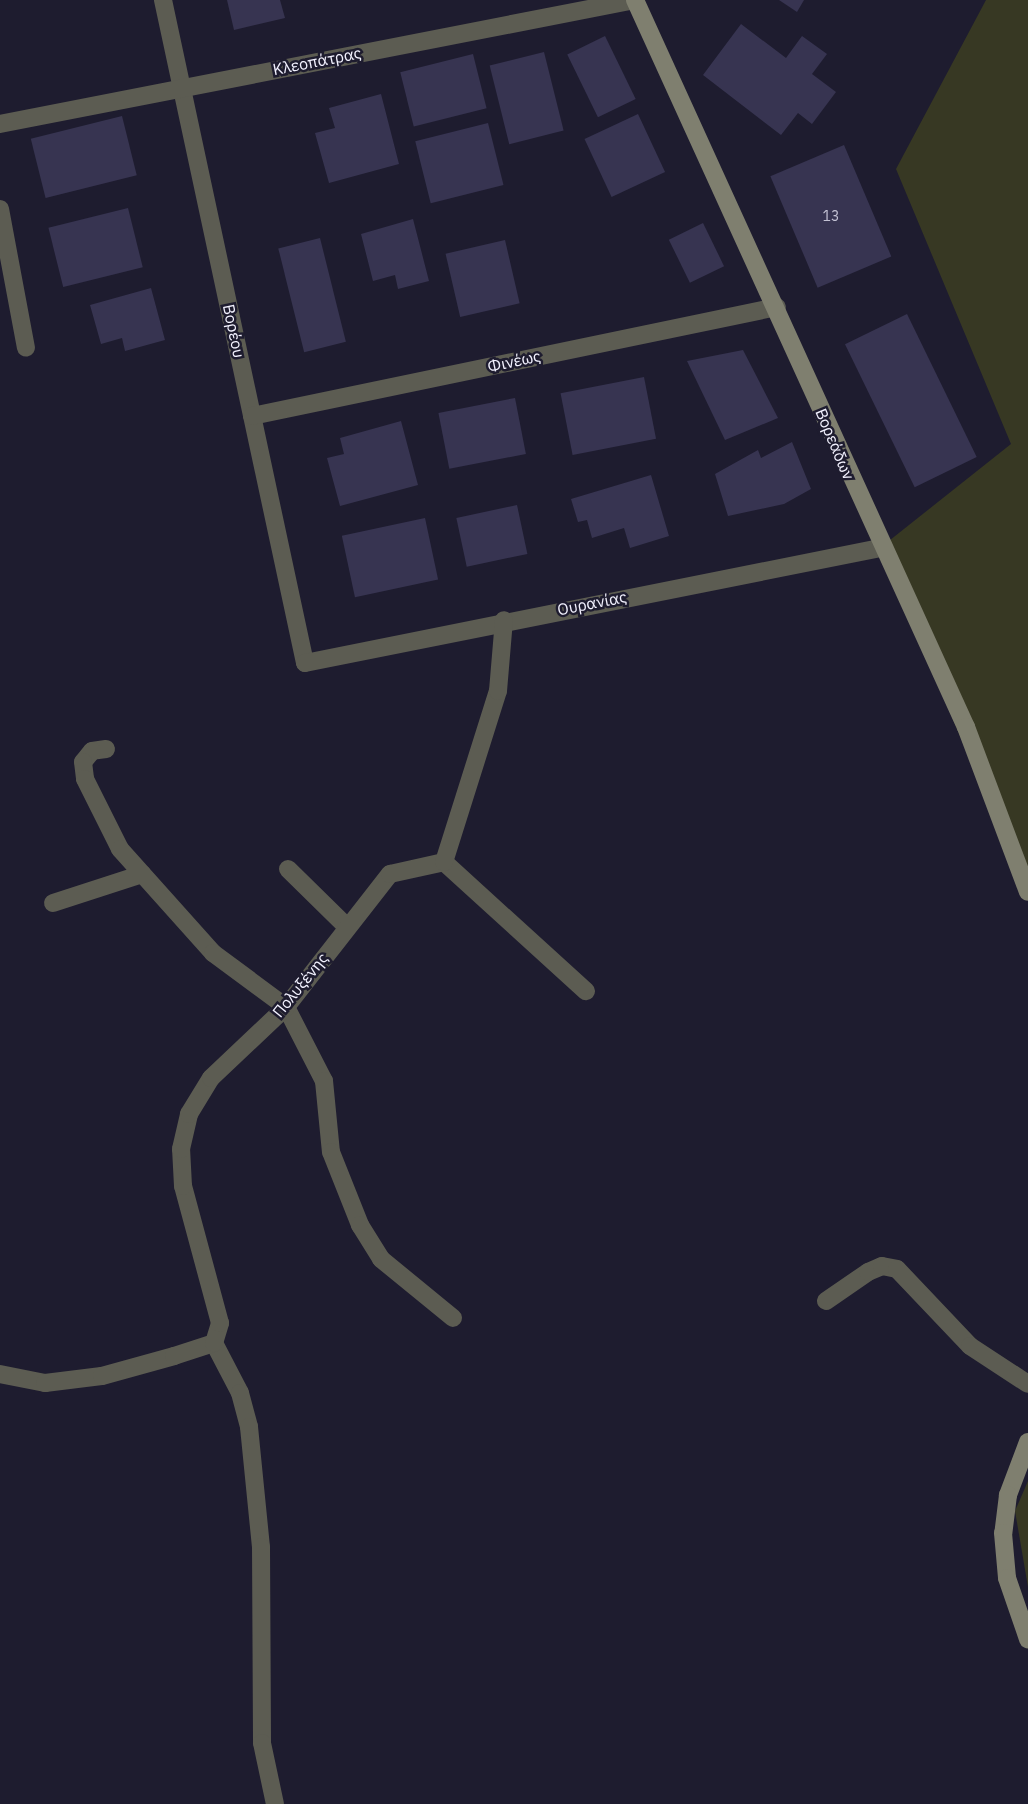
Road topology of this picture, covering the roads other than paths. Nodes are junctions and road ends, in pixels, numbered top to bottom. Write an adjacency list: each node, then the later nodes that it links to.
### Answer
1 (163, 0): 3 (street, Βορέου)
2 (635, 0): 3 (street, Κλεοπάτρας); 6 (street, Βορεάδων)
3 (181, 88): 4 (street, Κλεοπάτρας); 8 (street, Βορέου)
4 (0, 124)
5 (0, 209): 7 (street)
6 (777, 307): 8 (street, Φινέως); 9 (street, Βορεάδων)
7 (26, 348)
8 (252, 416): 11 (street, Βορέου)
9 (880, 548): 10 (street, Ουρανίας); 16 (street, Βορεάδων)
10 (504, 620): 11 (street, Ουρανίας); 13 (street)
11 (305, 663)
12 (106, 748): 15 (street)
13 (444, 862): 18 (street, Πολυξένης); 19 (street)
14 (288, 869): 18 (street)
15 (142, 874): 17 (street); 20 (street)
16 (1028, 892)
17 (53, 903)
18 (346, 926): 20 (street, Πολυξένης)
19 (586, 991)
20 (286, 1007): 22 (street); 23 (street, Πολυξένης)
21 (826, 1301): 25 (street)
22 (453, 1318)
23 (214, 1343): 24 (street); 28 (street)
24 (0, 1374)
25 (1028, 1384)
26 (1028, 1442): 27 (street)
27 (1028, 1639)
28 (275, 1804)

